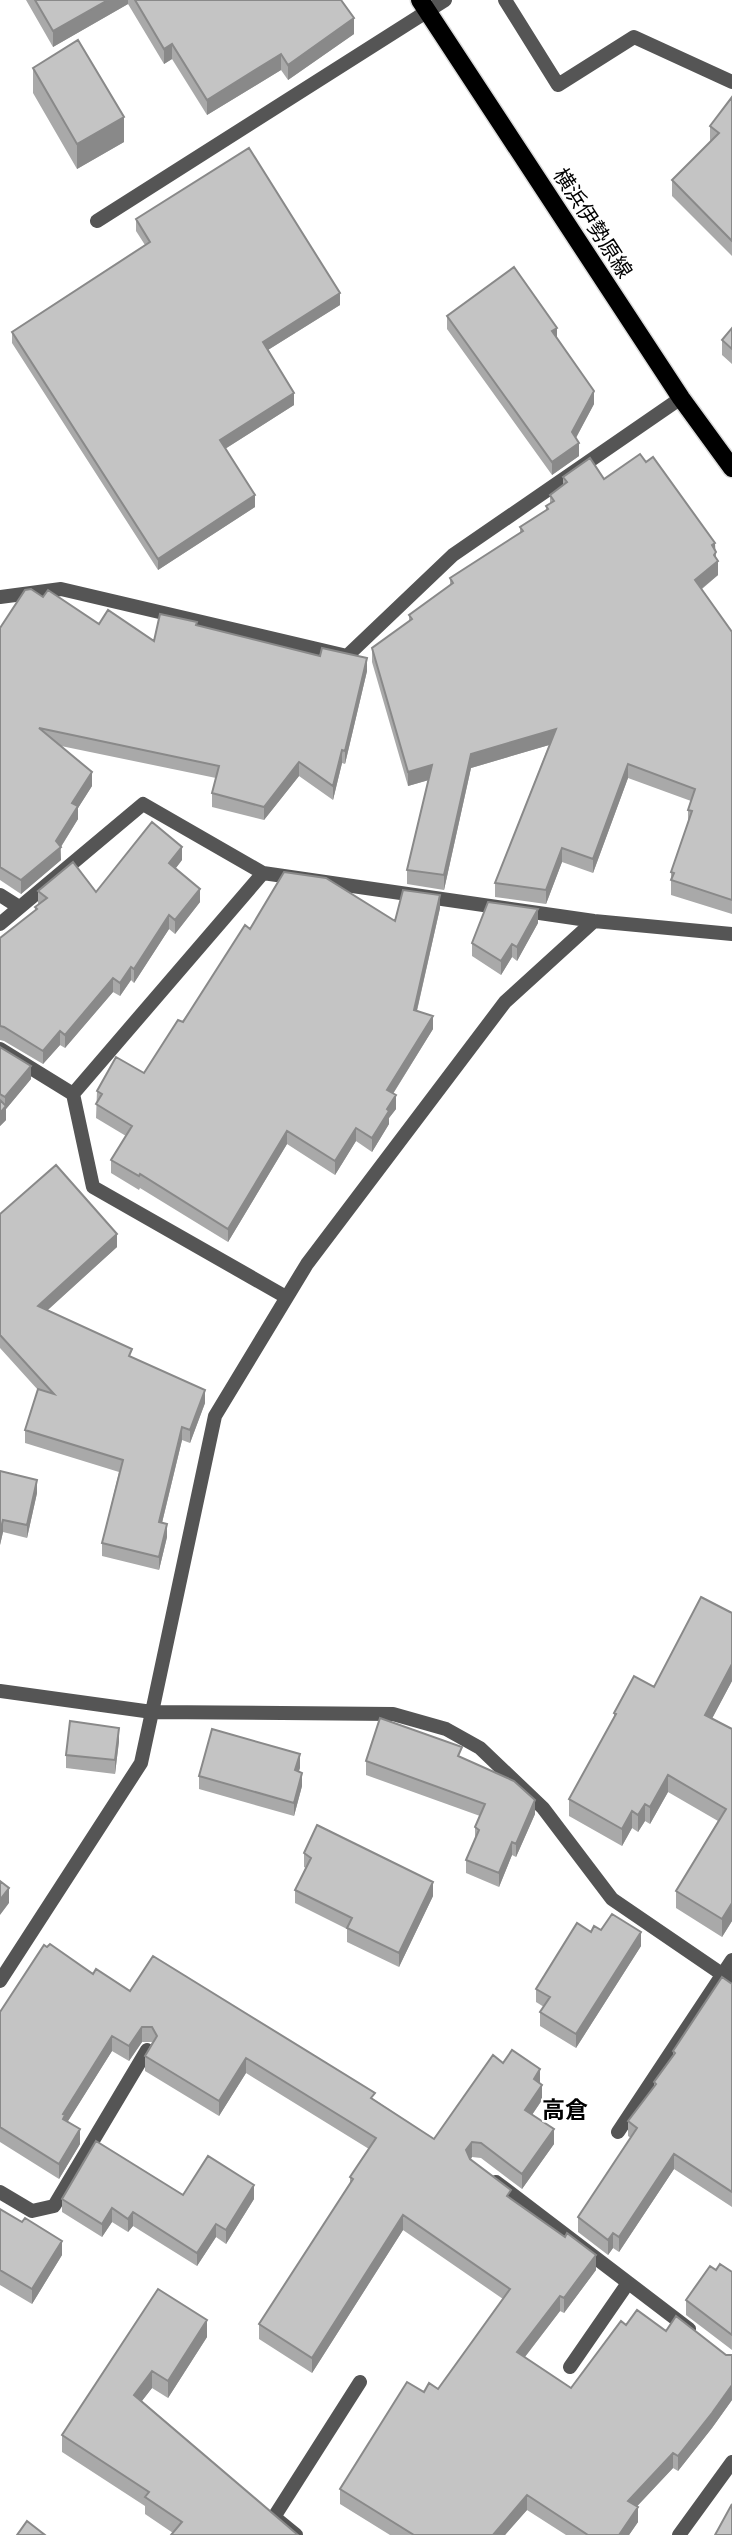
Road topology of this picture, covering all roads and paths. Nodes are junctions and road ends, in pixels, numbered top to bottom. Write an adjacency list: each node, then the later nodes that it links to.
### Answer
1 (445, 0): 3 (street)
2 (505, 0): 4 (street)
3 (423, 5): 5 (street); 6 (main road, 横浜伊勢原線)
4 (732, 82)
5 (97, 221)
6 (681, 398): 7 (main road, 横浜伊勢原線); 8 (street)
7 (732, 468)
8 (0, 597)
9 (263, 873): 11 (street); 12 (street); 16 (street)
10 (0, 895): 11 (street)
11 (19, 907): 13 (street)
12 (594, 921): 14 (street); 17 (street)
13 (0, 924)
14 (732, 934)
15 (0, 1049): 16 (street)
16 (73, 1094): 17 (street)
17 (286, 1297): 19 (street)
18 (0, 1691): 19 (street)
19 (152, 1712): 21 (street); 22 (street)
20 (732, 1959): 21 (street)
21 (727, 1978): 24 (street)
22 (0, 1981)
23 (147, 2050): 26 (street)
24 (618, 2132)
25 (487, 2174): 27 (street)
26 (0, 2192)
27 (628, 2283): 28 (street); 29 (street)
28 (701, 2338)
29 (570, 2367)
30 (360, 2382): 33 (street)
31 (732, 2462): 32 (street)
32 (684, 2534)
33 (296, 2535)

